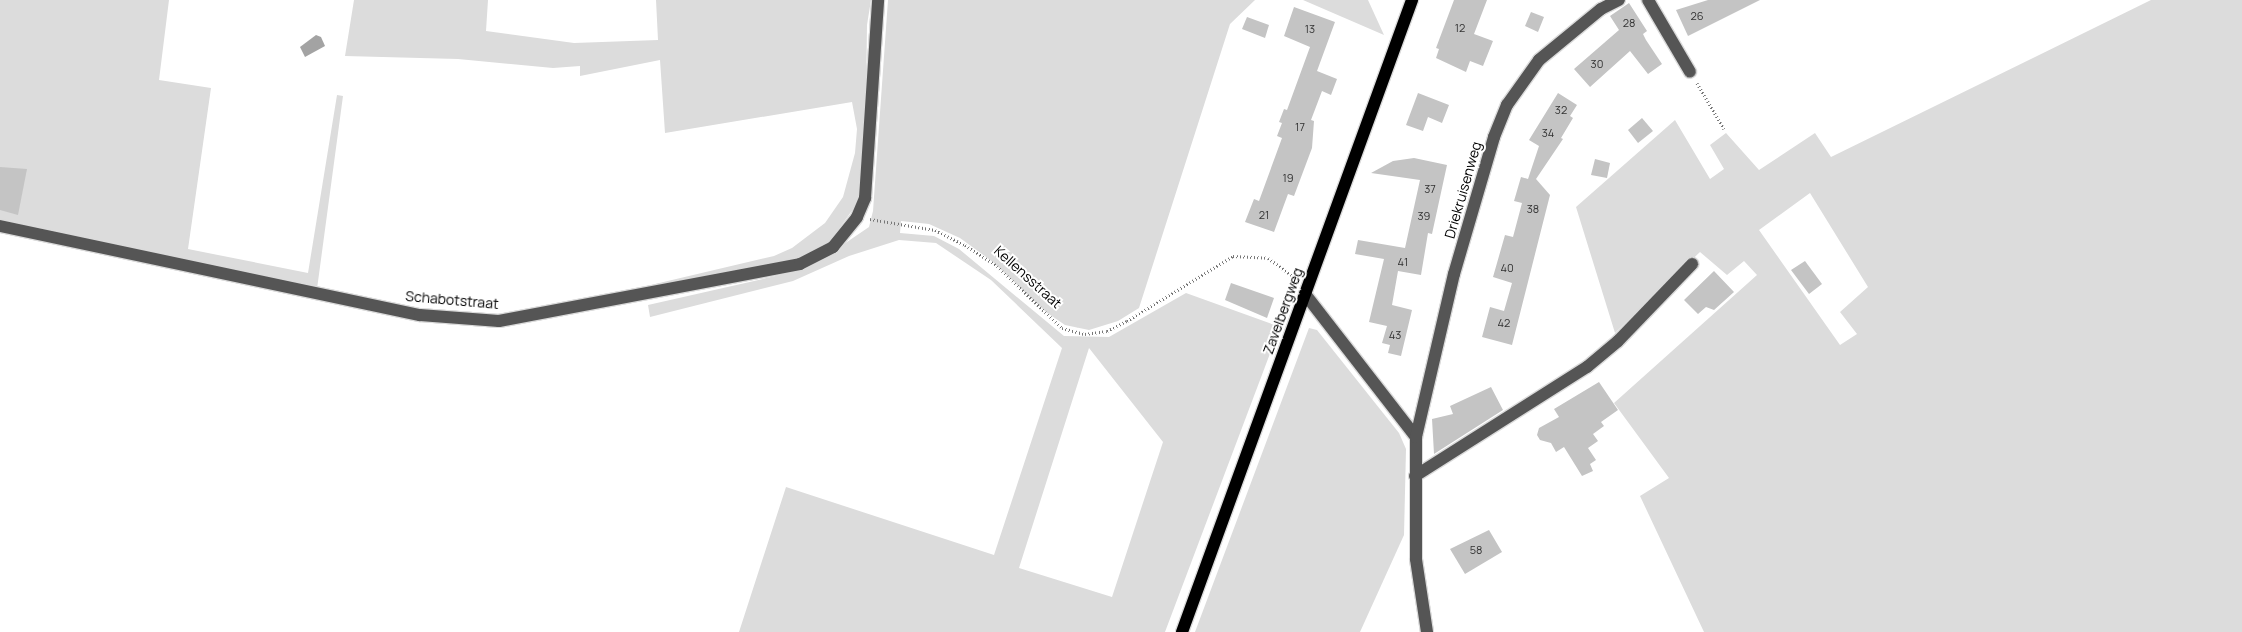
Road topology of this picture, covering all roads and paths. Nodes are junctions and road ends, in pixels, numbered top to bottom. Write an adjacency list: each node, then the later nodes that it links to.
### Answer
1 (878, 0): 7 (street)
2 (1412, 0): 10 (main road, Zavelbergweg)
3 (1619, 0): 11 (street, Driekruisenweg)
4 (1648, 0): 5 (street)
5 (1690, 72): 6 (path)
6 (1724, 129)
7 (857, 217): 8 (street, Schabotstraat); 10 (path, Kellensstraat)
8 (0, 226)
9 (1692, 264): 12 (street)
10 (1305, 294): 11 (street); 13 (main road, Zavelbergweg)
11 (1416, 437): 12 (street, Driekruisenweg)
12 (1415, 476): 14 (street, Driekruisenweg)
13 (1182, 632)
14 (1427, 632)

